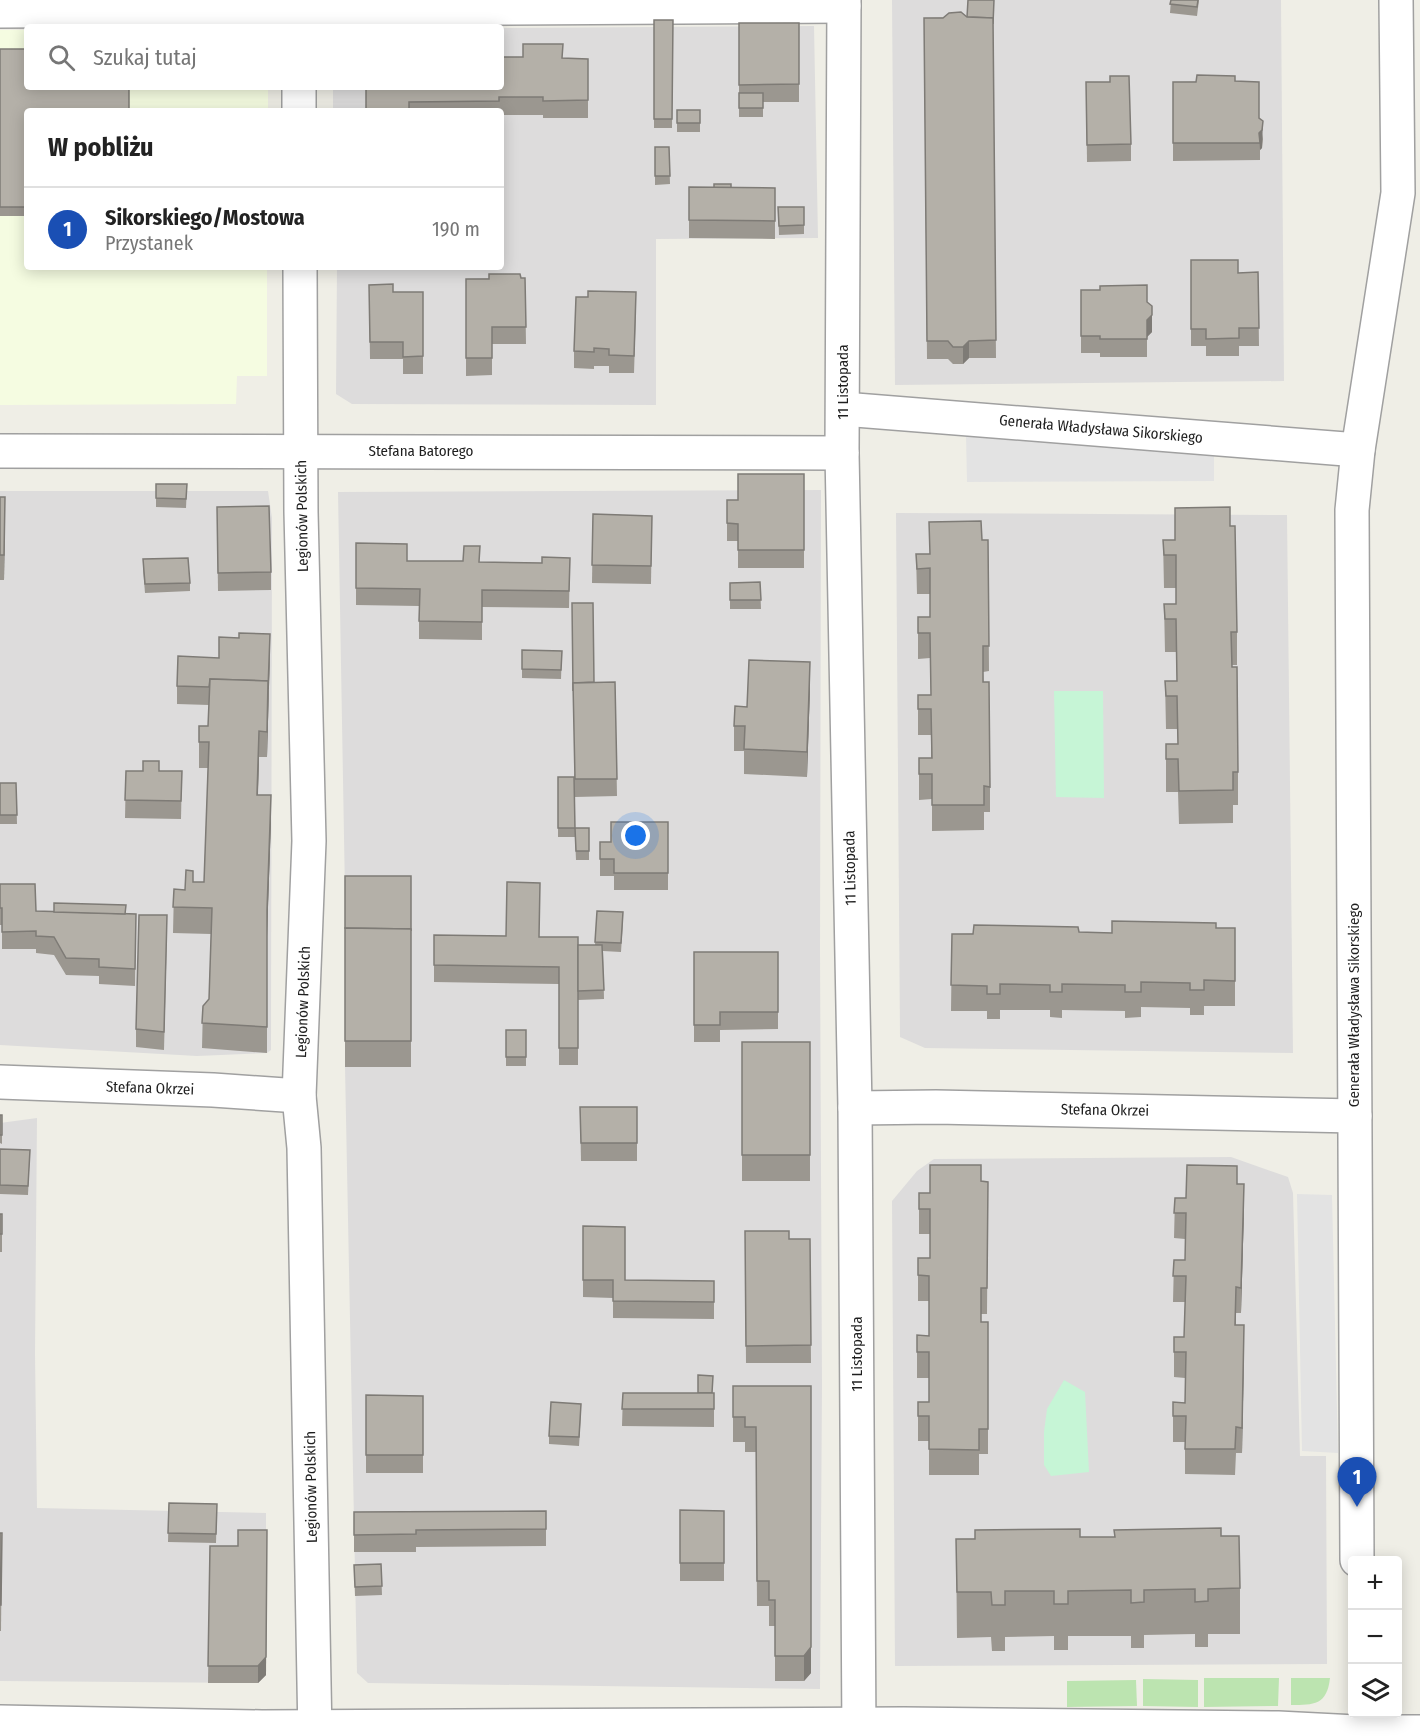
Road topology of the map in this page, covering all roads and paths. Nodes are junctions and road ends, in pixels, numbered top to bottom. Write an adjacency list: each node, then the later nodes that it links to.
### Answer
1 (1396, 0): 7 (street, Generała Władysława Sikorskiego)
2 (844, 3): 4 (street); 9 (street, 11 Listopada)
3 (0, 11): 4 (street)
4 (298, 18)
5 (299, 90): 6 (street)
6 (299, 108)
7 (1409, 193): 11 (street, Generała Władysława Sikorskiego)
8 (300, 270): 10 (street, Legionów Polskich)
9 (843, 409): 11 (street, Generała Władysława Sikorskiego); 13 (street, 11 Listopada)
10 (301, 450): 12 (street, Stefana Batorego); 13 (street, Stefana Batorego); 15 (street, Legionów Polskich)
11 (1358, 450): 17 (street, Generała Władysława Sikorskiego)
12 (0, 451)
13 (842, 453): 16 (street, 11 Listopada)
14 (0, 1082): 15 (street, Stefana Okrzei)
15 (299, 1096): 21 (street, Legionów Polskich)
16 (855, 1108): 17 (street, Stefana Okrzei); 22 (street, 11 Listopada)
17 (1355, 1116): 18 (street, Generała Władysława Sikorskiego)
18 (1358, 1556)
19 (10, 1727): 21 (street)
20 (1356, 1727): 22 (street); 23 (street)
21 (315, 1731): 22 (street)
22 (859, 1731)
23 (1420, 1732)

